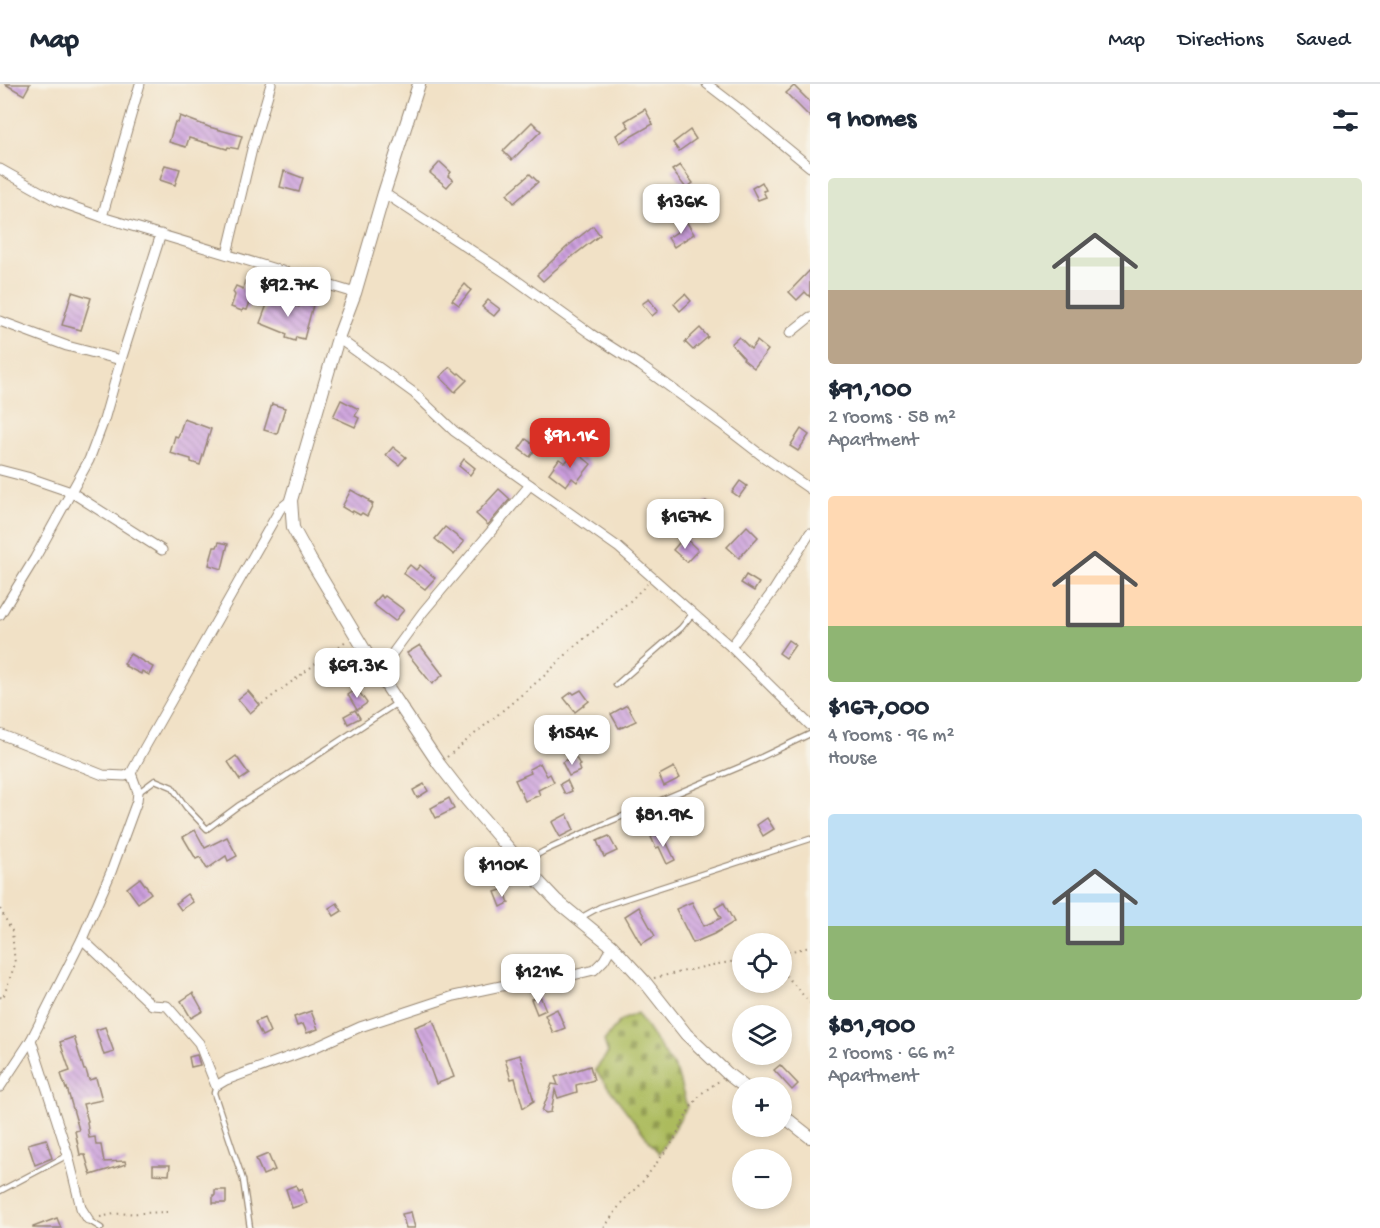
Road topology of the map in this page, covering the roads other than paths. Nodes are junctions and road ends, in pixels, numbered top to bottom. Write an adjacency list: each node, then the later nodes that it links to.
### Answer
1 (140, 84): 8 (street)
2 (272, 84): 10 (street)
3 (419, 84): 7 (street)
4 (707, 84): 5 (street)
5 (810, 167)
6 (0, 169): 8 (street)
7 (384, 193): 11 (street); 19 (street)
8 (102, 217): 9 (street)
9 (161, 234): 10 (street); 16 (street)
10 (227, 254): 11 (street)
11 (355, 293): 15 (street)
12 (810, 317): 14 (street)
13 (0, 321): 16 (street)
14 (790, 333)
15 (338, 338): 18 (street); 21 (street)
16 (121, 360): 20 (street)
17 (0, 470): 20 (street)
18 (530, 485): 24 (street); 27 (street)
19 (810, 489)
20 (71, 492): 23 (street); 25 (street)
21 (291, 500): 27 (street); 33 (street)
22 (810, 533): 26 (street)
23 (162, 550)
24 (693, 613): 26 (street); 28 (lane)
25 (0, 615)
26 (731, 647): 30 (street)
27 (379, 674): 29 (street)
28 (616, 685)
29 (397, 703): 34 (lane); 36 (street)
30 (810, 725)
31 (0, 734): 33 (street)
32 (810, 734): 36 (lane)
33 (131, 773): 34 (street)
34 (138, 792): 38 (street)
35 (810, 839): 37 (lane)
36 (522, 864): 37 (street)
37 (578, 919): 39 (street)
38 (82, 939): 40 (street); 42 (street)
39 (612, 946): 41 (street); 42 (street)
40 (31, 1040): 43 (street); 46 (street)
41 (732, 1077)
42 (216, 1086): 50 (lane)
43 (0, 1087)
44 (792, 1123): 45 (street)
45 (810, 1137)
46 (68, 1155): 47 (lane); 48 (street)
47 (0, 1191)
48 (88, 1220): 49 (lane)
49 (101, 1228)
50 (250, 1228)

